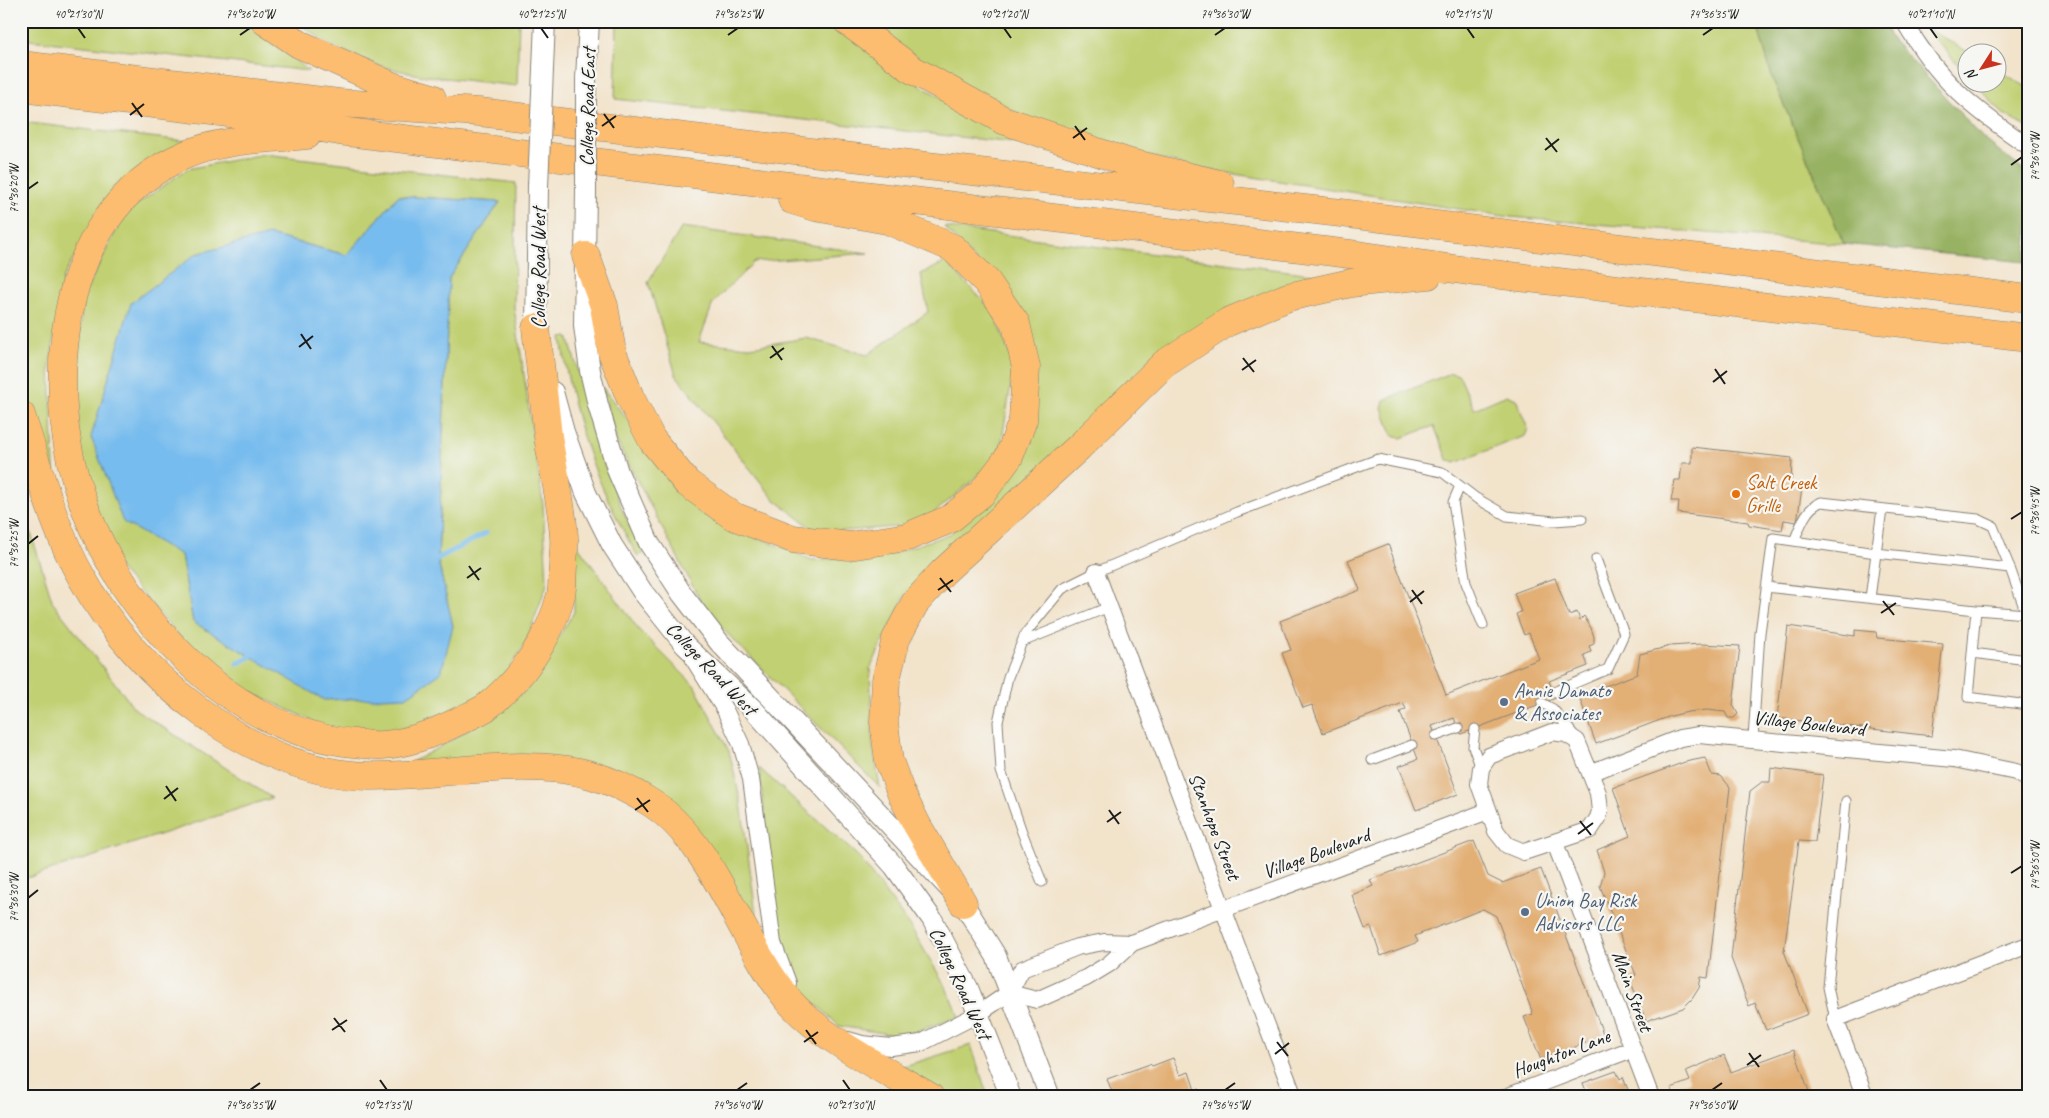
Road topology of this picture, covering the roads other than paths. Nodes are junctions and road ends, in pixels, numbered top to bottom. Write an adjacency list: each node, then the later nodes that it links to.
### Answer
1 (265, 21): 8 (highway)
2 (545, 21): 19 (street, College Road West, bridge)
3 (589, 21): 12 (street, College Road East, bridge)
4 (847, 21): 13 (highway)
5 (1904, 21): 10 (street)
6 (21, 65): 8 (highway)
7 (21, 88): 9 (highway)
8 (479, 112): 13 (highway)
9 (339, 131): 11 (highway); 19 (highway)
10 (2028, 146)
11 (717, 177): 14 (highway); 15 (highway)
12 (586, 192): 14 (street, College Road West)
13 (1341, 213): 17 (highway)
14 (586, 256): 57 (street, College Road West)
15 (1468, 271): 20 (highway); 57 (highway)
16 (2028, 280): 17 (highway)
17 (1997, 295): 18 (highway)
18 (2028, 299)
19 (536, 328): 37 (street, College Road West)
20 (2028, 338)
21 (21, 415): 64 (highway)
22 (1460, 486): 24 (lane); 29 (lane); 35 (lane)
23 (1882, 509): 25 (lane); 26 (lane); 28 (lane)
24 (1582, 519)
25 (1794, 541): 26 (lane); 30 (lane)
26 (1876, 553): 28 (lane); 31 (lane)
27 (1596, 559): 40 (lane)
28 (2010, 568): 34 (lane)
29 (1096, 572): 32 (street, Stanhope Street); 36 (lane)
30 (1766, 587): 31 (lane); 46 (lane)
31 (1870, 598): 33 (lane)
32 (1109, 607): 36 (lane); 58 (street, Stanhope Street)
33 (1976, 610): 34 (lane); 38 (lane)
34 (2027, 616)
35 (1483, 625)
36 (1022, 642): 56 (lane)
37 (685, 645): 62 (street, College Road West); 64 (street)
38 (1972, 653): 39 (lane); 42 (lane)
39 (2028, 660)
40 (1554, 692)
41 (1542, 703): 47 (lane)
42 (2028, 705)
43 (1475, 728): 50 (lane)
44 (1455, 729): 45 (lane)
45 (1436, 736)
46 (1753, 739): 51 (street, Village Boulevard); 52 (street, Village Boulevard)
47 (1577, 741): 50 (street); 51 (street)
48 (1412, 745): 49 (lane)
49 (1372, 760)
50 (1481, 768): 54 (street)
51 (1590, 773): 55 (street)
52 (2028, 779)
53 (1846, 801): 63 (lane)
54 (1488, 812): 55 (street); 58 (street, Village Boulevard)
55 (1555, 842): 65 (street, Main Street)
56 (1042, 882)
57 (963, 903): 61 (street, College Road West)
58 (1224, 910): 59 (street, Village Boulevard); 69 (street, Stanhope Street)
59 (1132, 944): 61 (street, Village Boulevard); 61 (street, Village Boulevard)
60 (2028, 945): 63 (street)
61 (1009, 993): 62 (street, Village Boulevard); 68 (street, College Road West)
62 (978, 1014): 64 (street, Village Boulevard); 67 (street, College Road West)
63 (1836, 1019): 72 (street)
64 (827, 1034): 66 (highway)
65 (1632, 1049): 70 (street, Houghton Lane); 71 (street, Main Street)
66 (930, 1097)
67 (1011, 1097)
68 (1050, 1097)
69 (1294, 1097)
70 (1506, 1097)
71 (1651, 1097)
72 (1865, 1097)

